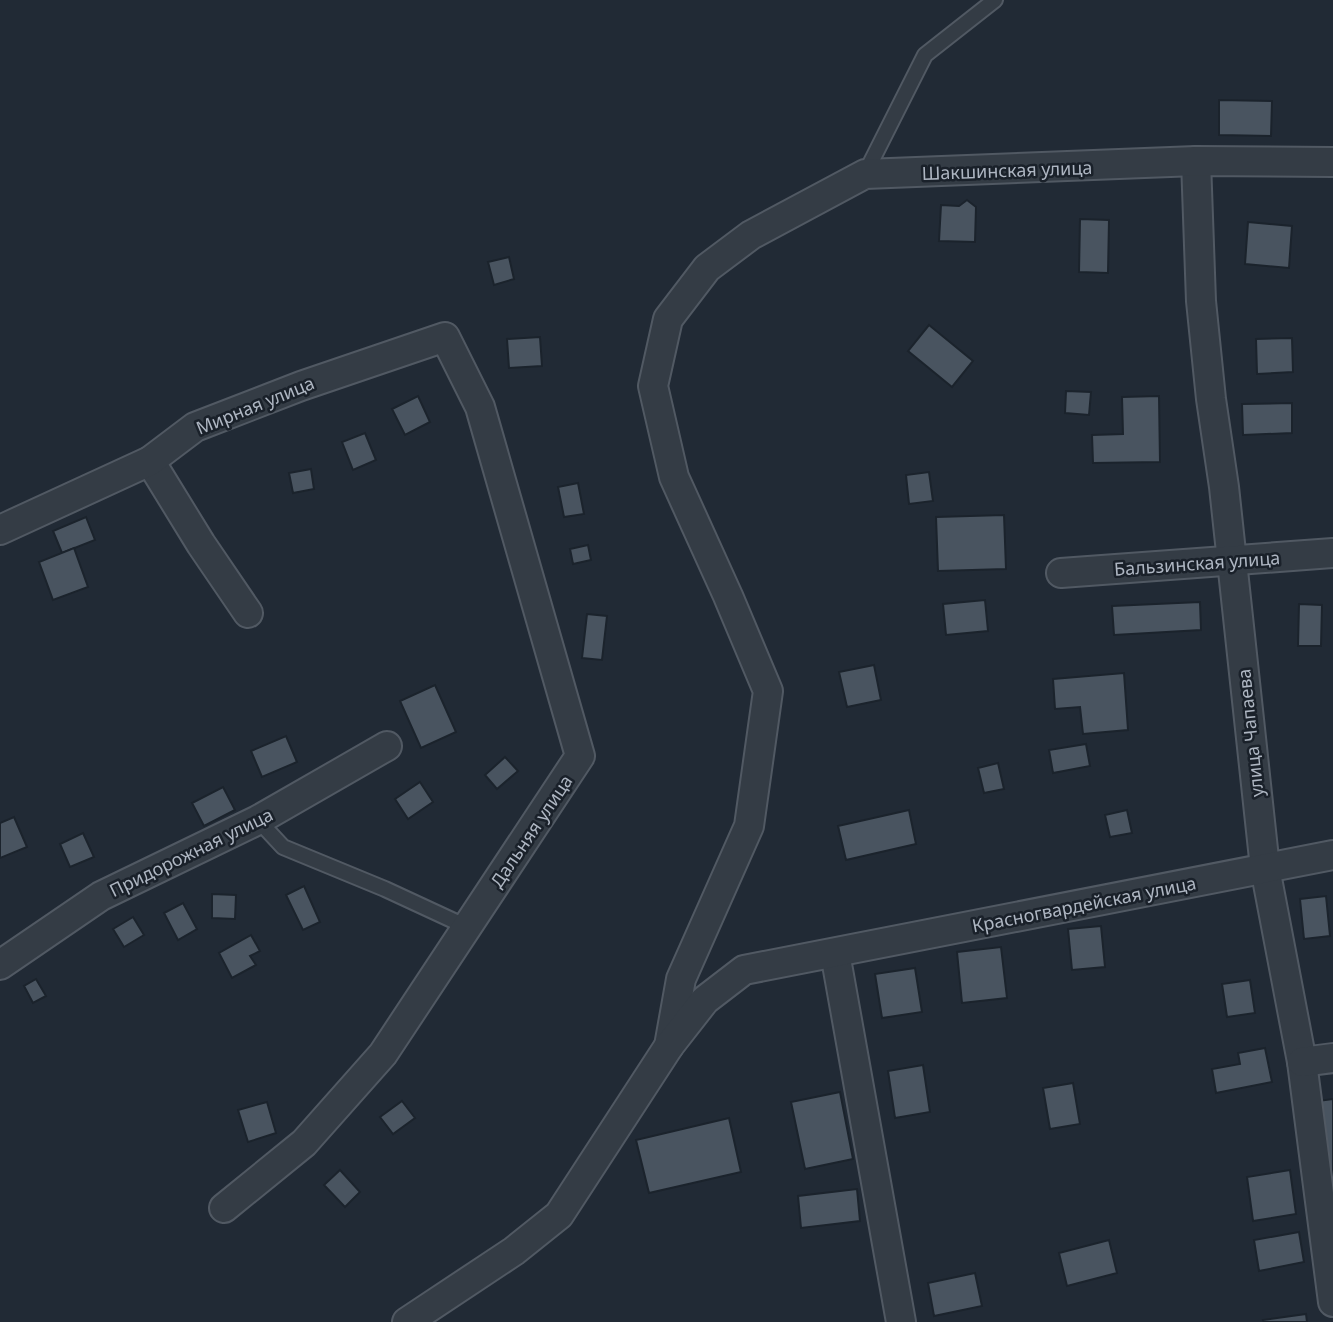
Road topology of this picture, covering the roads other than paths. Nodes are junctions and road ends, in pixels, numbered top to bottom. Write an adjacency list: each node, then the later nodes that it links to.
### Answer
1 (995, 0): 4 (lane)
2 (1196, 161): 3 (street, Шакшинская улица); 4 (street, Шакшинская улица); 9 (street, улица Чапаева)
3 (1333, 162)
4 (865, 174): 19 (street, Шакшинская улица)
5 (445, 337): 6 (street, Мирная улица); 16 (street, Дальняя улица)
6 (150, 461): 7 (street, Мирная улица); 11 (street)
7 (0, 530)
8 (1333, 552): 9 (street, Бальзинская улица)
9 (1232, 561): 10 (street, Бальзинская улица); 15 (street, улица Чапаева)
10 (1061, 573)
11 (248, 612)
12 (387, 746): 13 (street, Придорожная улица)
13 (258, 820): 16 (lane); 18 (street, Придорожная улица)
14 (1333, 855): 15 (street, Красногвардейская улица)
15 (1265, 868): 17 (street, Красногвардейская улица); 21 (street, улица Чапаева)
16 (467, 927): 22 (street, Дальняя улица)
17 (835, 953): 19 (street, Красногвардейская улица); 25 (street)
18 (0, 965)
19 (669, 1046): 24 (street, Красногвардейская улица)
20 (1333, 1059): 21 (street)
21 (1302, 1062): 23 (street, улица Чапаева)
22 (224, 1208)
23 (1333, 1302)
24 (407, 1322)
25 (901, 1322)

